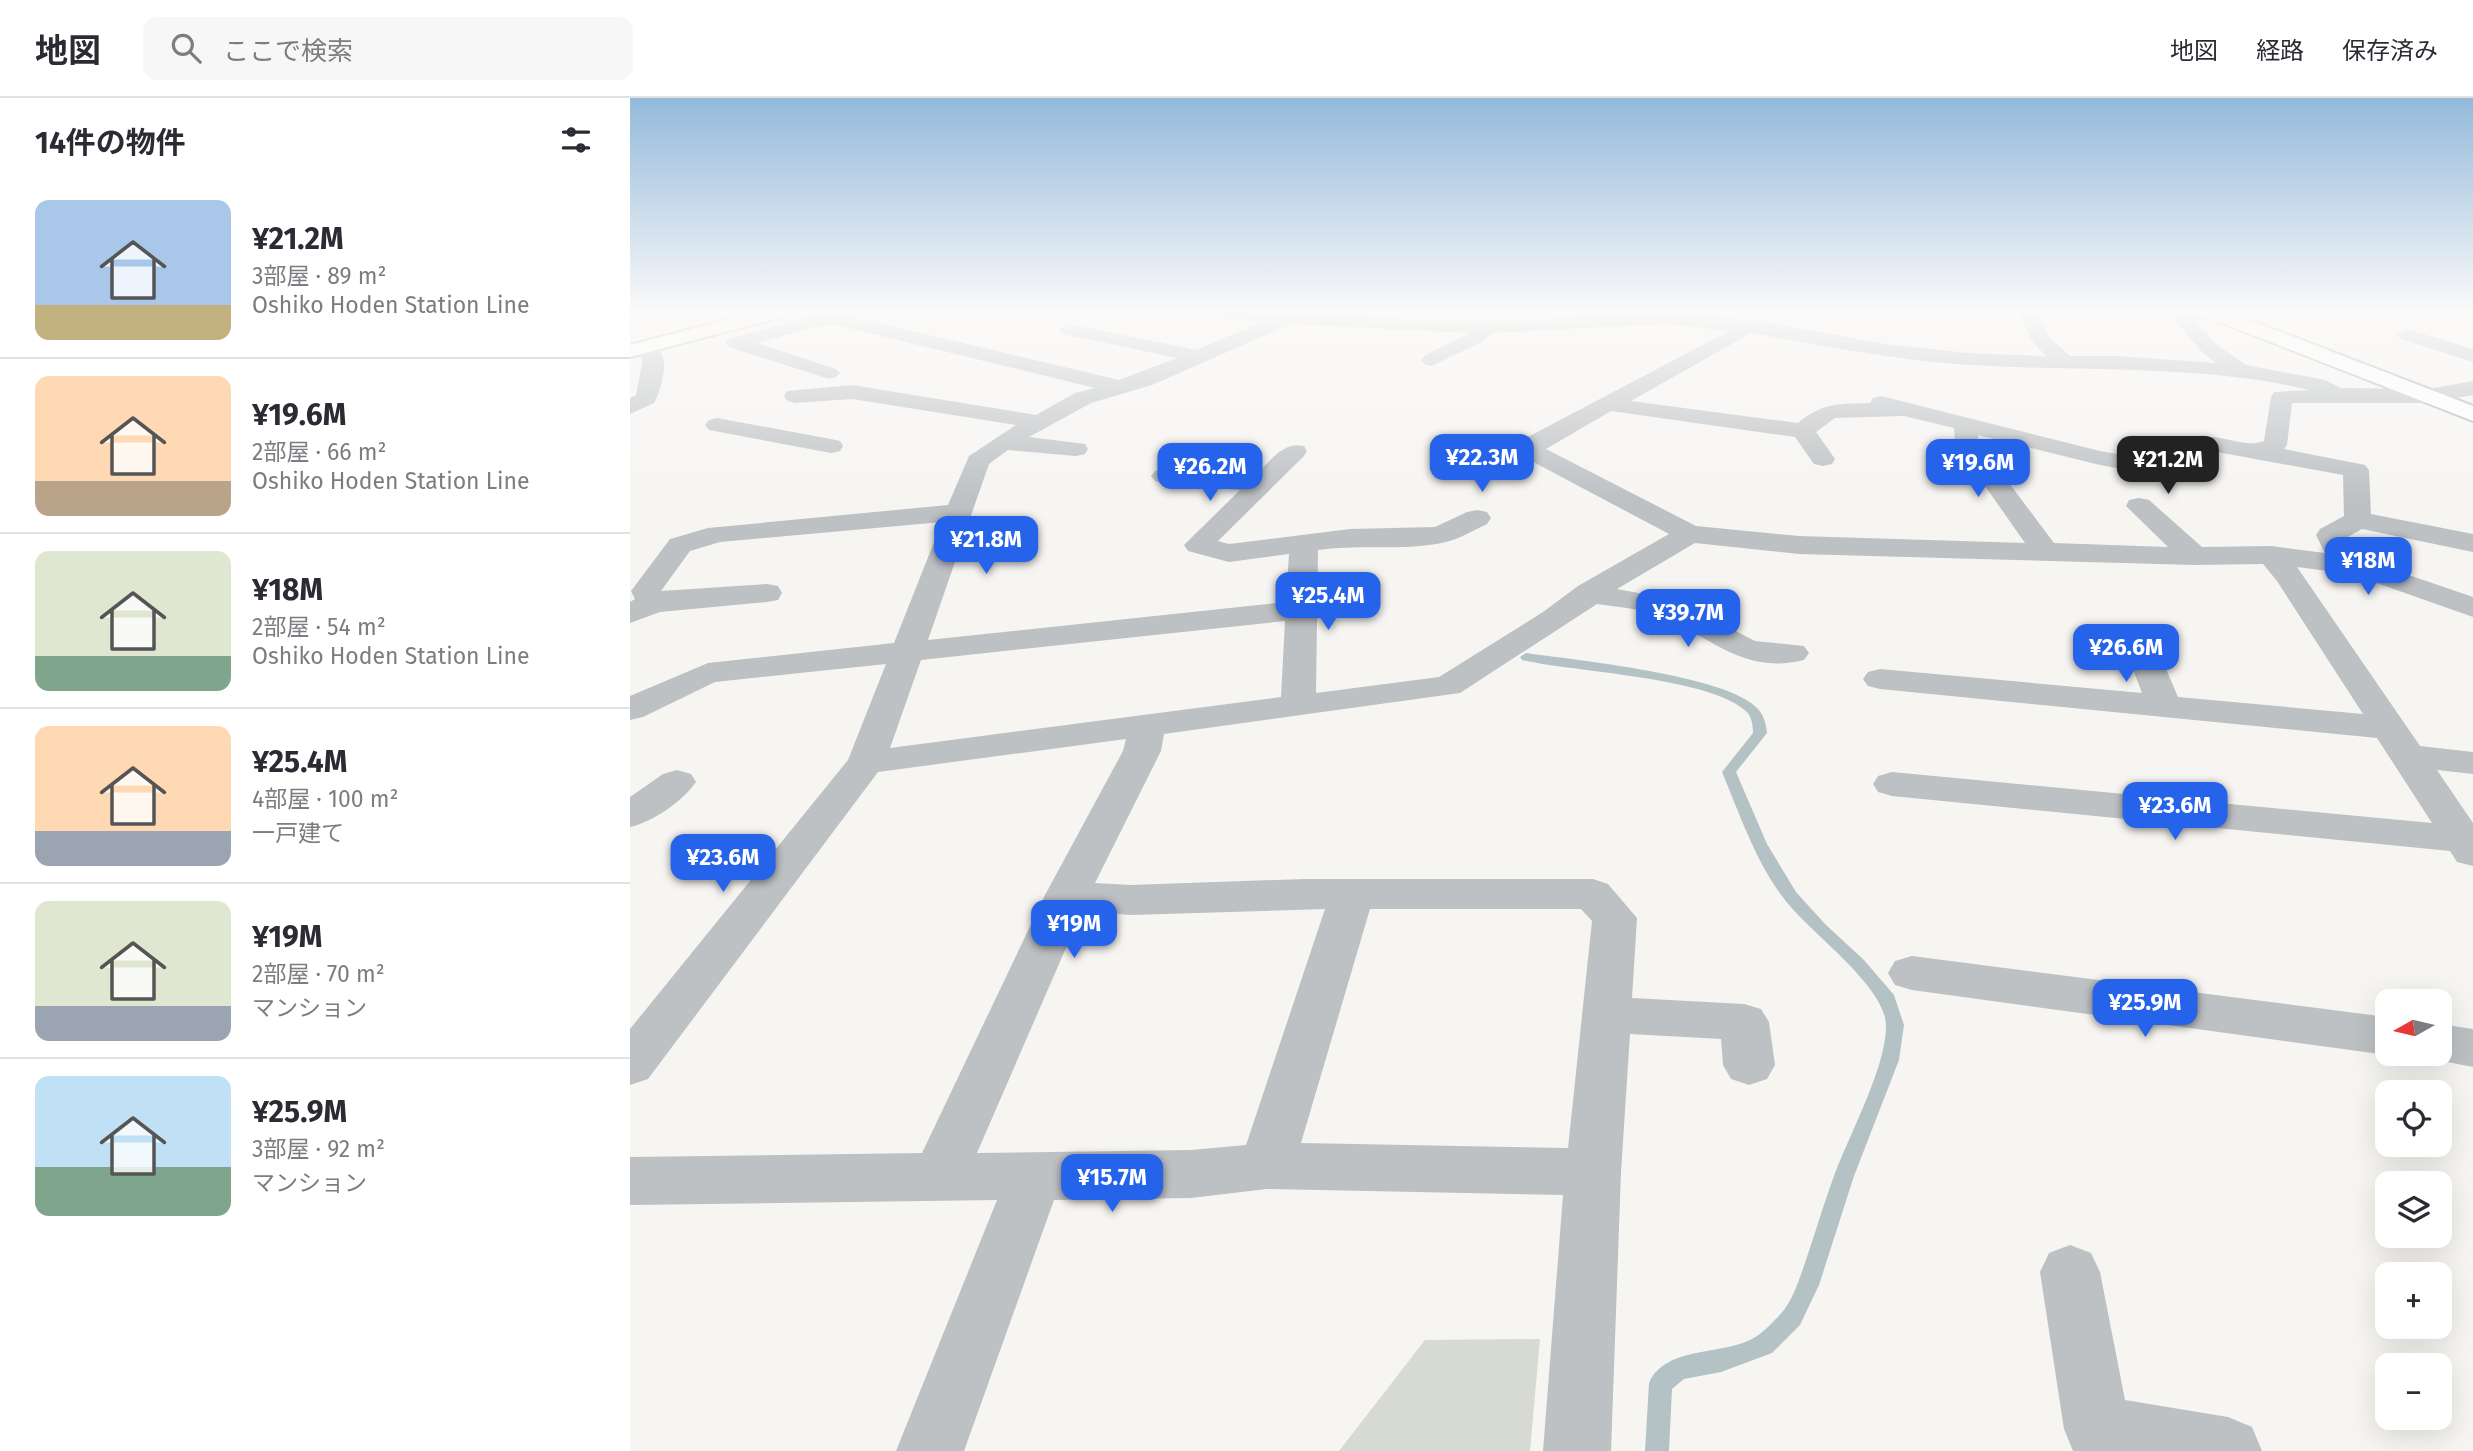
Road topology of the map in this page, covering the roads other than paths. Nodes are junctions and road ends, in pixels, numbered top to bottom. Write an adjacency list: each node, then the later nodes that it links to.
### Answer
1 (1061, 373): 8 (street)
2 (1160, 373): 8 (street)
3 (1664, 373): 14 (street)
4 (2262, 373): 12 (street)
5 (2369, 373): 13 (main road)
6 (652, 374): 7 (street); 15 (street)
7 (630, 382)
8 (1119, 387): 17 (street)
9 (2473, 388): 13 (street)
10 (865, 394): 11 (street); 17 (street); 21 (street)
11 (795, 396)
12 (2337, 396): 13 (street); 26 (street)
13 (2428, 396): 16 (main road)
14 (1606, 404): 20 (street); 34 (street)
15 (630, 407)
16 (2473, 414)
17 (1039, 422): 22 (street)
18 (717, 425): 21 (street)
19 (1966, 425): 20 (street); 26 (street); 38 (street)
20 (1803, 431): 27 (street)
21 (769, 434): 23 (street)
22 (1003, 442): 24 (street); 31 (street)
23 (832, 445)
24 (1076, 449)
25 (1295, 451): 29 (street)
26 (2258, 452): 33 (street)
27 (1823, 459)
28 (1164, 476): 29 (street)
29 (1261, 484): 35 (street)
30 (2139, 506): 41 (street)
31 (959, 512): 39 (street); 46 (street)
32 (1475, 518): 35 (street)
33 (2358, 520): 36 (street); 42 (street)
34 (1690, 534): 38 (street); 44 (street)
35 (1304, 542): 47 (street)
36 (2473, 543)
37 (1024, 548): 39 (street)
38 (2046, 552): 41 (street)
39 (943, 554): 49 (street)
40 (2271, 555): 41 (street); 42 (street); 56 (street)
41 (2195, 556)
42 (2355, 566): 45 (street)
43 (767, 593): 46 (street)
44 (1589, 593): 50 (street); 52 (street)
45 (2473, 608)
46 (641, 609)
47 (1302, 610): 49 (street); 52 (street)
48 (2139, 643): 53 (street)
49 (907, 652): 54 (street); 57 (street)
50 (1792, 653)
51 (1880, 679): 53 (street)
52 (1298, 705): 55 (street)
53 (2164, 706): 56 (street)
54 (630, 709)
55 (1147, 725): 57 (street); 64 (street)
56 (2400, 742): 58 (street); 62 (street)
57 (866, 762): 70 (street)
58 (2473, 762)
59 (677, 782): 61 (street)
60 (1892, 784): 62 (street)
61 (630, 816)
62 (2466, 838)
63 (1352, 894): 64 (street); 66 (street); 72 (street)
64 (1067, 895): 75 (street)
65 (1912, 972): 67 (street)
66 (1607, 1015): 71 (street); 73 (street)
67 (2375, 1034)
68 (2452, 1045): 69 (street)
69 (2473, 1048)
70 (630, 1065)
71 (1749, 1065)
72 (1267, 1166): 73 (street); 74 (street)
73 (1593, 1172): 79 (street)
74 (1035, 1176): 75 (street); 78 (street)
75 (939, 1177): 76 (street)
76 (630, 1181)
77 (2070, 1272): 80 (street)
78 (930, 1451)
79 (1577, 1451)
80 (2228, 1451)

